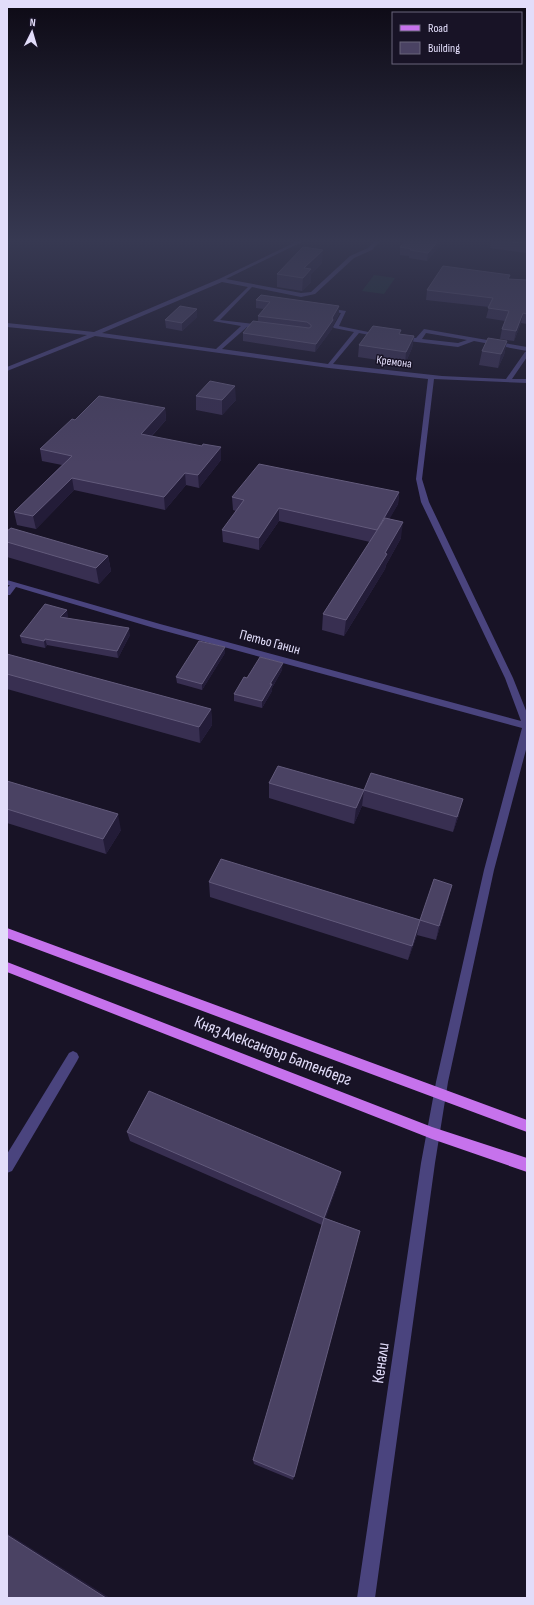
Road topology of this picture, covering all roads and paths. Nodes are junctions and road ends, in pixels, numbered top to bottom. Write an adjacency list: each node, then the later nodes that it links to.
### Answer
1 (141, 314): 8 (street)
2 (223, 314): 4 (street)
3 (343, 314): 7 (street)
4 (245, 325): 6 (street); 13 (street)
5 (7, 326): 8 (street, Кремона)
6 (268, 328)
7 (358, 331): 9 (street); 16 (street)
8 (93, 334): 13 (street, Кремона); 17 (street)
9 (386, 336)
10 (393, 336): 11 (street)
11 (418, 340): 12 (street); 12 (street)
12 (473, 340): 14 (street)
13 (219, 349): 16 (street, Кремона)
14 (527, 349)
15 (527, 353): 19 (street)
16 (329, 366): 18 (street, Кремона)
17 (7, 369)
18 (431, 378): 19 (street, Кремона); 23 (street)
19 (508, 380): 20 (street, Кремона)
20 (527, 381)
21 (11, 583): 22 (street); 23 (street, Петьо Ганин)
22 (7, 593)
23 (527, 726): 27 (street, Кенали)
24 (7, 933): 27 (main road, Княз Александър Батенберг)
25 (7, 967): 29 (main road, Княз Александър Батенберг)
26 (73, 1057): 31 (street)
27 (439, 1094): 28 (main road, Княз Александър Батенберг); 29 (street, Кенали)
28 (527, 1126)
29 (432, 1133): 30 (main road, Княз Александър Батенберг); 32 (street, Кенали)
30 (527, 1165)
31 (7, 1166)
32 (366, 1598)

